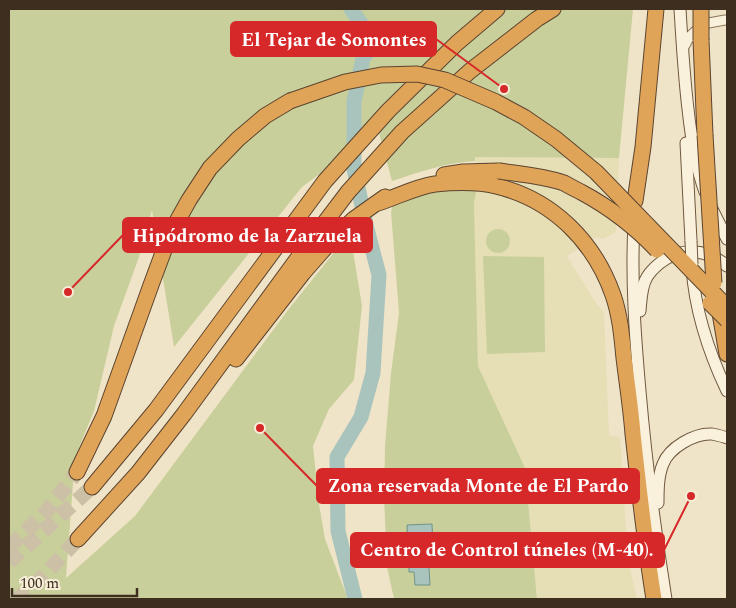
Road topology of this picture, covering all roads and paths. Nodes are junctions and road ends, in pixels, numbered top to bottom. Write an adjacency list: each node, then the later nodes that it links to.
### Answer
1 (498, 9): 23 (highway)
2 (553, 9): 18 (highway)
3 (649, 9): 11 (street)
4 (656, 9): 11 (highway)
5 (680, 9): 9 (street)
6 (694, 9): 8 (street)
7 (702, 9): 17 (highway, bridge)
8 (726, 20): 9 (street)
9 (682, 51): 10 (street)
10 (685, 85): 13 (street); 19 (street, bridge)
11 (635, 201): 20 (street)
12 (378, 202): 16 (highway, bridge); 18 (highway); 26 (highway)
13 (727, 239)
14 (727, 266): 20 (street)
15 (727, 307): 22 (highway, bridge)
16 (727, 320)
17 (727, 354)
18 (231, 358): 24 (highway)
19 (727, 391)
20 (644, 438): 25 (street)
21 (727, 438): 25 (street)
22 (77, 472)
23 (92, 487)
24 (78, 539)
25 (658, 543): 27 (street)
26 (654, 599)
27 (666, 599)

